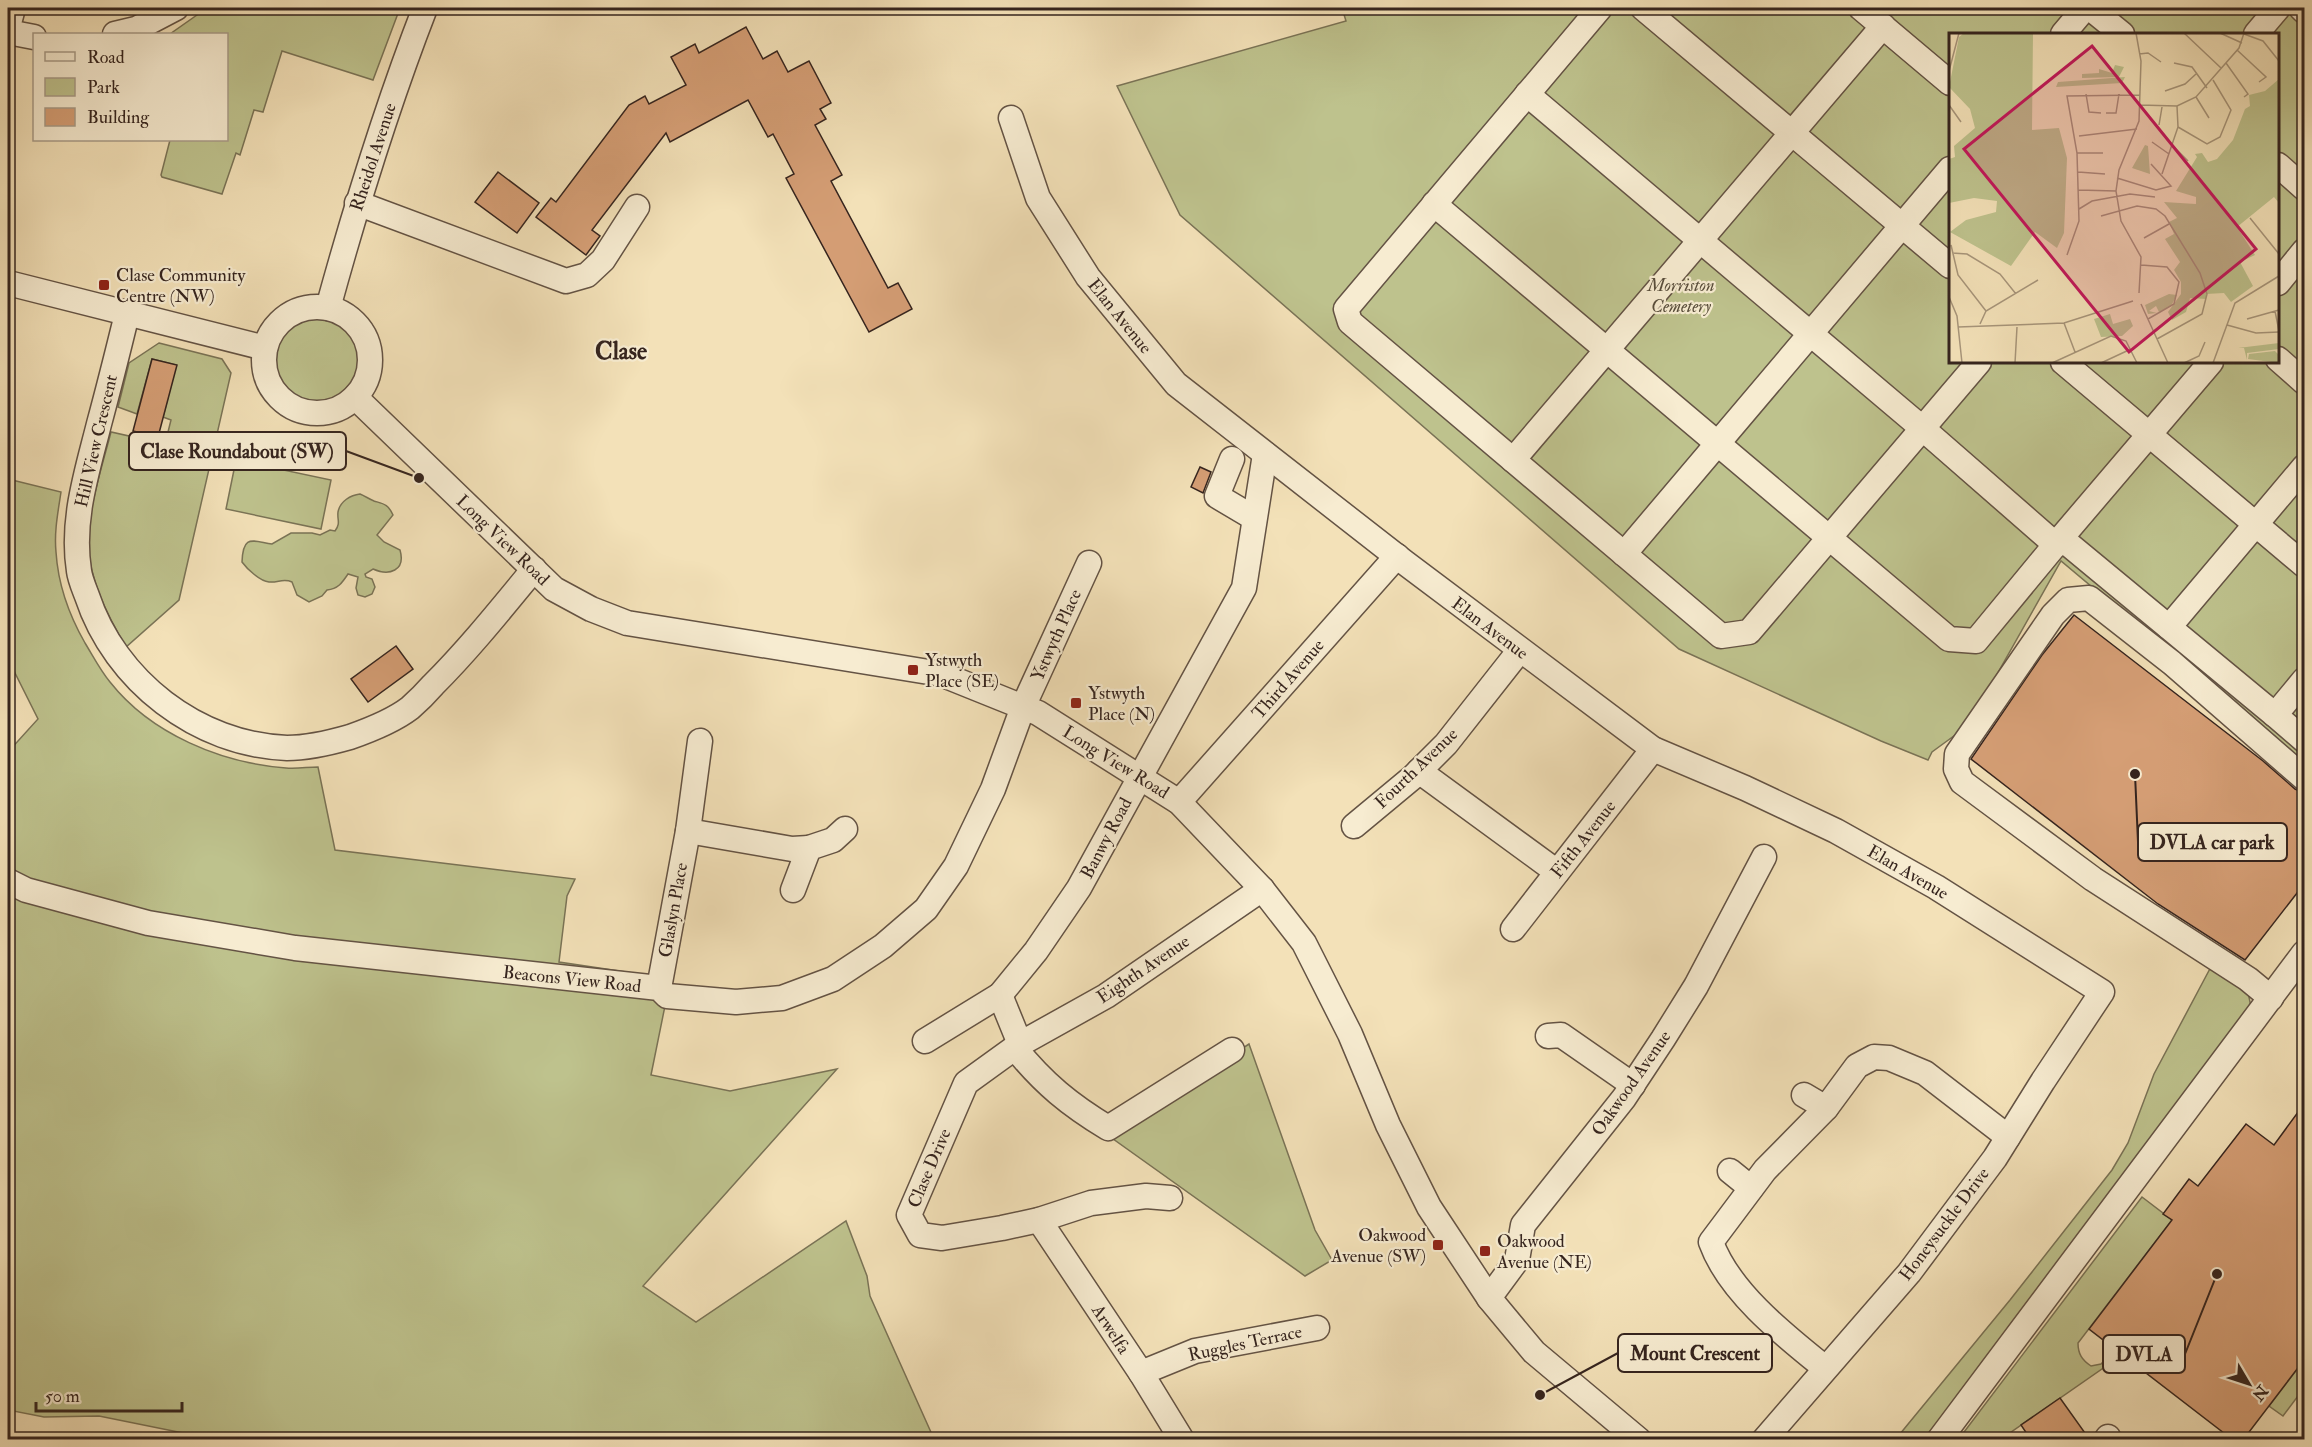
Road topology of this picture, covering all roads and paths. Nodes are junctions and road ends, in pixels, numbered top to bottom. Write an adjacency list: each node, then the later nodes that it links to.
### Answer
1 (13, 8): 13 (street)
2 (176, 8): 15 (street)
3 (425, 8): 27 (street, Rheidol Avenue)
4 (1600, 8): 21 (street)
5 (1643, 8): 23 (street)
6 (1861, 8): 12 (street)
7 (2085, 8): 16 (street)
8 (2090, 8): 17 (street)
9 (2278, 8): 18 (street)
10 (2301, 8): 11 (street)
11 (2304, 11)
12 (1883, 26): 20 (street); 23 (street)
13 (8, 27)
14 (8, 32): 19 (street)
15 (119, 33)
16 (2064, 33)
17 (2121, 33)
18 (2257, 33)
19 (33, 37)
20 (1949, 82)
21 (1527, 94): 28 (street); 31 (street)
22 (1011, 118): 50 (street, Elan Avenue)
23 (1792, 133): 30 (street); 31 (street)
24 (2279, 167): 26 (street)
25 (1949, 171): 30 (street)
26 (2304, 188)
27 (357, 203): 29 (street); 36 (street, Rheidol Avenue)
28 (1434, 204): 40 (street); 52 (street)
29 (637, 207)
30 (1903, 226): 33 (street); 38 (street)
31 (1700, 240): 38 (street); 40 (street)
32 (2304, 251): 34 (street)
33 (1949, 265)
34 (2279, 281)
35 (8, 283): 37 (street)
36 (328, 308): 39 (street); 46 (street)
37 (127, 314): 39 (street); 62 (street, Hill View Crescent)
38 (1811, 334): 47 (street); 49 (street)
39 (265, 348): 46 (street)
40 (1607, 350): 49 (street); 52 (street)
41 (2279, 361): 45 (street)
42 (1978, 363): 47 (street)
43 (2064, 363): 48 (street)
44 (2210, 363): 48 (street)
45 (2304, 382)
46 (355, 397): 62 (street, Long View Road)
47 (1922, 428): 56 (street); 57 (street)
48 (2150, 435): 55 (street); 57 (street)
49 (1718, 444): 56 (street); 58 (street)
50 (1265, 454): 54 (street, Banwy Road); 59 (street, Elan Avenue)
51 (1232, 459): 54 (street)
52 (1513, 460): 58 (street)
53 (2304, 467): 55 (street)
54 (1254, 518): 72 (street, Banwy Road)
55 (2256, 524): 61 (street); 63 (street)
56 (1829, 538): 57 (street); 58 (street)
57 (2059, 542): 63 (street)
58 (1624, 554)
59 (1397, 556): 64 (street, Elan Avenue); 74 (street, Third Avenue)
60 (1089, 563): 66 (street, Ystwyth Place)
61 (2304, 565)
62 (534, 569): 66 (street, Long View Road)
63 (2169, 627): 67 (street)
64 (1520, 650): 70 (street, Elan Avenue); 71 (street, Fourth Avenue)
65 (2304, 680): 67 (street)
66 (1023, 707): 72 (street, Long View Road); 86 (street, Beacons View Road)
67 (2275, 715): 68 (street)
68 (2304, 740)
69 (700, 741): 77 (street, Glaslyn Place)
70 (1653, 749): 80 (street, Fifth Avenue); 87 (street, Elan Avenue)
71 (1419, 771): 75 (street, Fourth Avenue); 80 (street)
72 (1139, 777): 74 (street, Long View Road); 88 (street, Banwy Road)
73 (2304, 778): 89 (street)
74 (1179, 802): 82 (street, Long View Road)
75 (1354, 826)
76 (845, 829): 78 (street)
77 (688, 831): 78 (street); 86 (street, Glaslyn Place)
78 (809, 848): 83 (street)
79 (1764, 857): 94 (street, Oakwood Avenue)
80 (1557, 872): 84 (street, Fifth Avenue)
81 (8, 881): 86 (street, Beacons View Road)
82 (1262, 889): 92 (street, Eighth Avenue); 102 (street, Long View Road)
83 (793, 890)
84 (1513, 929)
85 (2304, 953): 89 (street)
86 (659, 988)
87 (2102, 992): 97 (street, Honeysuckle Drive)
88 (1000, 994): 91 (street, Banwy Road); 92 (street)
89 (2271, 998): 109 (street)
90 (1548, 1036): 94 (street)
91 (925, 1041)
92 (1018, 1046): 93 (street); 101 (street, Clase Drive)
93 (1232, 1050)
94 (1633, 1085): 102 (street, Oakwood Avenue)
95 (1804, 1095): 96 (street)
96 (1826, 1108): 97 (street); 99 (street)
97 (2008, 1137): 104 (street, Honeysuckle Drive)
98 (1730, 1171): 99 (street)
99 (1758, 1179): 104 (street)
100 (1170, 1198): 101 (street)
101 (1039, 1220): 105 (street, Arwelfa)
102 (1489, 1298): 107 (street, Long View Road)
103 (1317, 1328): 105 (street, Ruggles Terrace)
104 (1826, 1368): 108 (street, Honeysuckle Drive)
105 (1141, 1373): 106 (street, Arwelfa)
106 (1182, 1440)
107 (1639, 1440)
108 (1764, 1440)
109 (1939, 1440)

